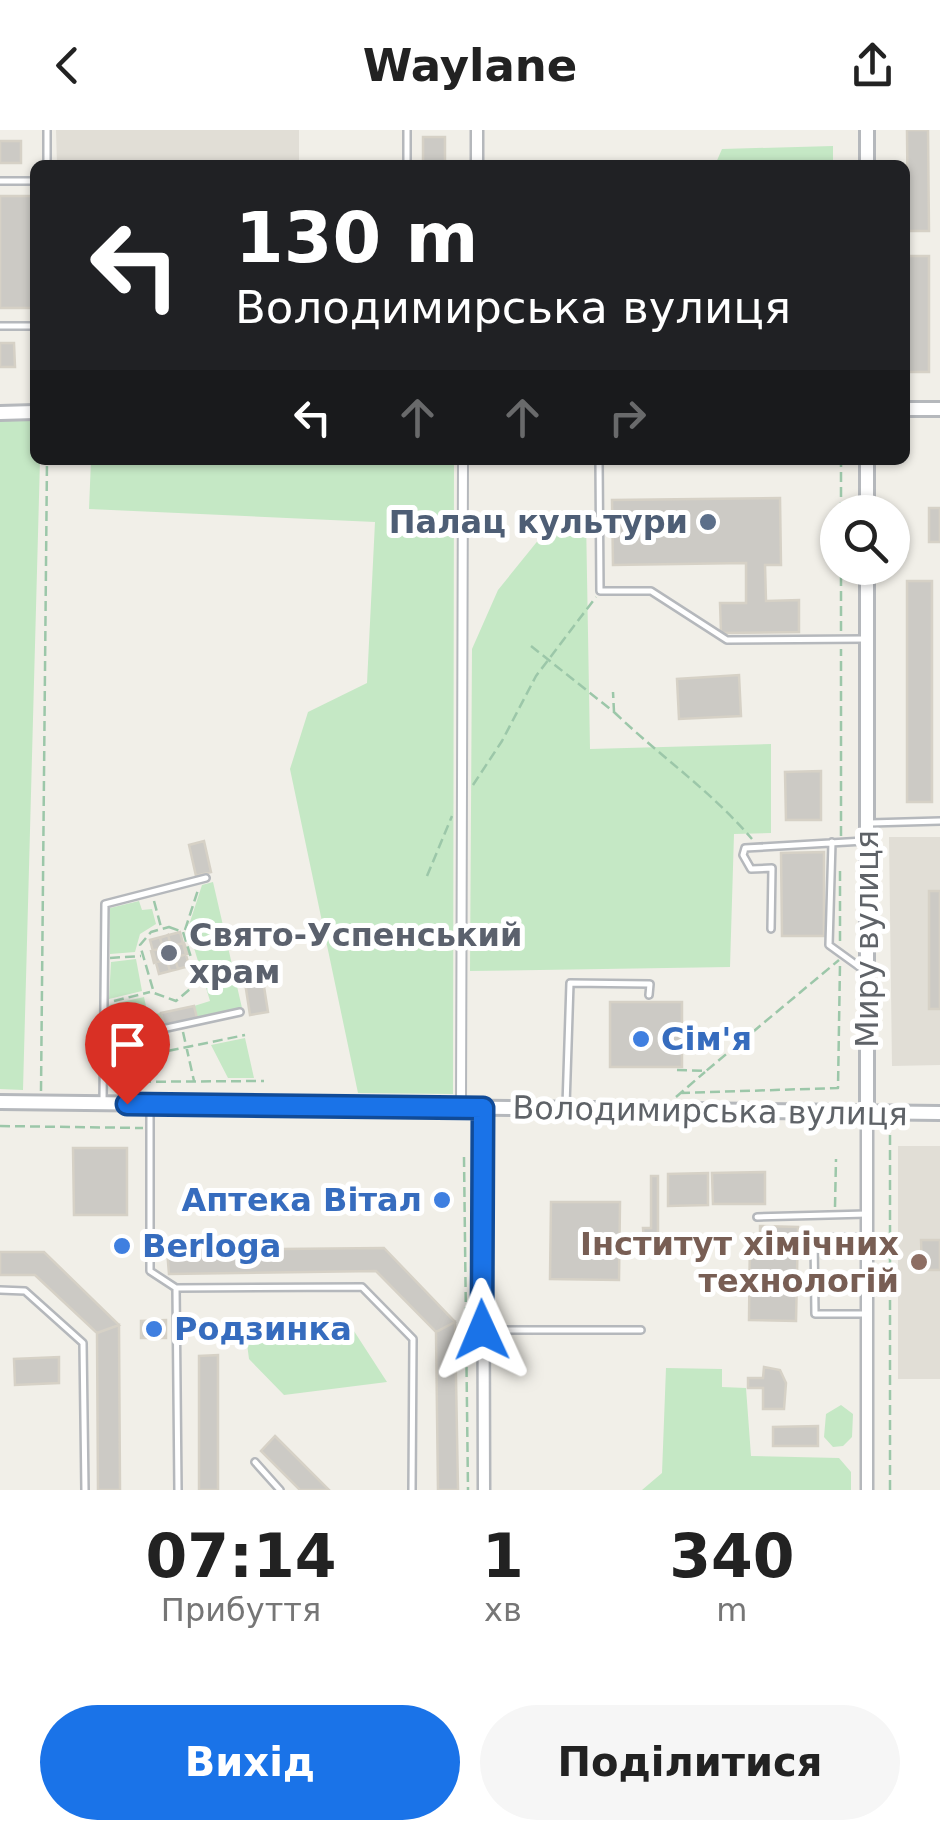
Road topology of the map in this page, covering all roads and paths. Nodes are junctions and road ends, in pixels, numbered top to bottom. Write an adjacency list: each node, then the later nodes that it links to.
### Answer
1 (47, 130): 5 (lane)
2 (407, 130): 6 (lane)
3 (477, 130): 7 (street)
4 (867, 130): 8 (street)
5 (46, 160)
6 (407, 160)
7 (477, 160)
8 (867, 160)
9 (0, 181): 10 (lane)
10 (30, 181)
11 (0, 326): 12 (lane)
12 (30, 326)
13 (910, 409): 14 (street)
14 (940, 409)
15 (0, 412): 16 (street)
16 (30, 412)
17 (46, 465): 68 (path)
18 (463, 465): 71 (street)
19 (599, 465): 26 (lane)
20 (841, 465): 22 (path)
21 (867, 465): 23 (street)
22 (841, 495)
23 (867, 495)
24 (841, 585): 38 (path)
25 (867, 585): 27 (street, Миру вулиця)
26 (600, 591): 27 (lane); 29 (path)
27 (867, 639): 35 (street, Миру вулиця)
28 (531, 646): 29 (path)
29 (550, 658): 31 (path); 32 (path)
30 (612, 692): 31 (path)
31 (614, 712): 39 (path)
32 (466, 796)
33 (456, 804): 40 (path)
34 (940, 821): 35 (lane)
35 (867, 823): 36 (street, Миру вулиця)
36 (867, 841): 38 (lane); 49 (street, Миру вулиця)
37 (832, 842): 38 (lane); 39 (lane); 47 (lane)
38 (840, 842): 47 (path)
39 (757, 846): 44 (lane)
40 (427, 876)
41 (204, 879): 42 (lane); 45 (path)
42 (152, 892): 43 (path); 48 (lane)
43 (161, 928): 45 (path); 46 (path)
44 (772, 929)
45 (184, 934): 50 (path)
46 (141, 956): 48 (path); 50 (path)
47 (840, 956): 49 (lane); 60 (path); 64 (path)
48 (104, 958): 52 (lane)
49 (867, 973): 74 (street, Миру вулиця)
50 (153, 991): 52 (path)
51 (649, 995): 73 (lane)
52 (103, 1004): 55 (lane)
53 (240, 1012): 55 (lane)
54 (245, 1035): 56 (path)
55 (102, 1042): 58 (lane)
56 (186, 1047): 57 (path); 63 (path)
57 (161, 1052): 58 (path); 66 (path)
58 (103, 1064): 62 (lane)
59 (677, 1070): 60 (path)
60 (706, 1071): 64 (path)
61 (264, 1081): 63 (path)
62 (103, 1082): 63 (path); 69 (lane)
63 (194, 1082)
64 (680, 1093): 65 (path)
65 (676, 1097)
66 (130, 1099)
67 (0, 1102): 68 (street, Володимирська вулиця)
68 (41, 1103): 69 (street, Володимирська вулиця)
69 (103, 1104): 70 (street, Володимирська вулиця)
70 (150, 1104): 71 (street, Володимирська вулиця); 78 (lane)
71 (461, 1108): 72 (street, Володимирська вулиця)
72 (483, 1108): 73 (street, Володимирська вулиця); 88 (street)
73 (566, 1109): 74 (street, Володимирська вулиця)
74 (867, 1113): 75 (street, Володимирська вулиця); 81 (street, Миру вулиця)
75 (940, 1113)
76 (890, 1125): 98 (path)
77 (0, 1126): 78 (path)
78 (150, 1128): 85 (lane)
79 (464, 1157): 95 (path)
80 (836, 1159): 82 (path)
81 (867, 1214): 82 (lane); 84 (street, Миру вулиця)
82 (835, 1215): 83 (lane)
83 (757, 1217)
84 (867, 1237): 87 (street, Миру вулиця); 87 (lane)
85 (176, 1288): 92 (lane); 94 (lane)
86 (0, 1290): 91 (lane)
87 (867, 1314): 97 (street, Миру вулиця)
88 (482, 1330): 89 (lane); 96 (street)
89 (640, 1330)
90 (255, 1462): 93 (lane)
91 (85, 1490)
92 (178, 1490)
93 (280, 1490)
94 (412, 1490)
95 (468, 1490)
96 (484, 1490)
97 (867, 1490)
98 (890, 1490)

